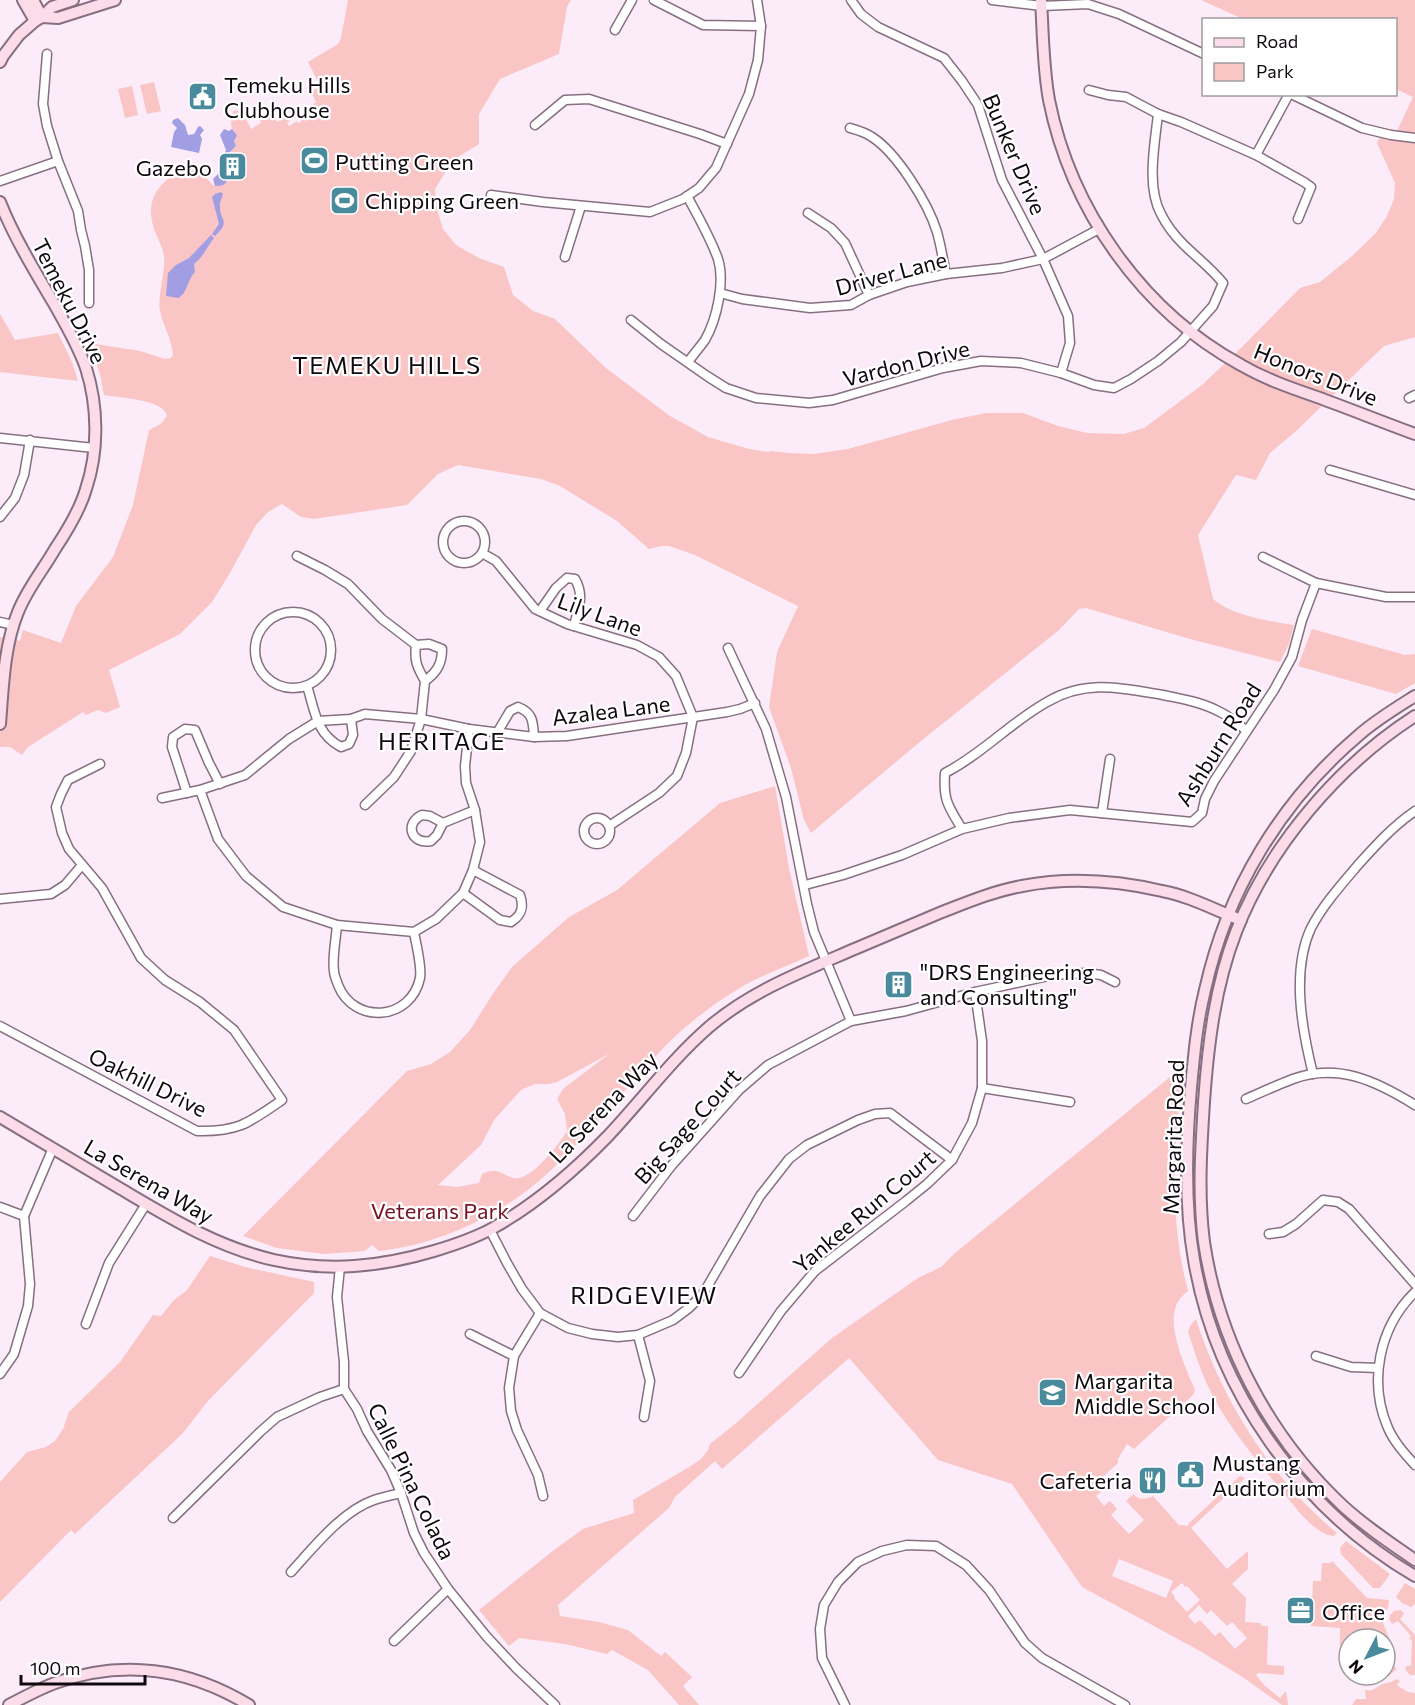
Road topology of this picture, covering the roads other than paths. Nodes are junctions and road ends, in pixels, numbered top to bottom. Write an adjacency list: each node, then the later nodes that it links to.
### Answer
1 (23, 0): 11 (main road)
2 (33, 0): 11 (main road)
3 (73, 0): 11 (main road)
4 (115, 0): 11 (main road)
5 (632, 0): 13 (street)
6 (654, 0): 12 (street)
7 (757, 0): 12 (street)
8 (851, 0): 36 (street, Bunker Drive)
9 (992, 0): 10 (street)
10 (1041, 3): 15 (street); 34 (main road, Honors Drive)
11 (39, 19): 16 (main road)
12 (761, 26): 24 (street)
13 (615, 30)
14 (47, 54): 26 (street)
15 (1202, 54)
16 (0, 62)
17 (1089, 90): 20 (street)
18 (1289, 96): 25 (street)
19 (1294, 96): 23 (street)
20 (1158, 114): 25 (street); 42 (street, Vardon Drive)
21 (535, 125): 24 (street)
22 (850, 128): 37 (street)
23 (1415, 138)
24 (727, 144): 29 (street)
25 (1256, 155): 33 (street)
26 (58, 161): 27 (street); 40 (street)
27 (0, 181)
28 (491, 195): 31 (street)
29 (687, 196): 31 (street); 38 (street)
30 (0, 202): 48 (main road, Temeku Drive)
31 (581, 206): 35 (street)
32 (808, 213): 39 (street)
33 (1298, 219)
34 (1099, 229): 36 (street, Driver Lane); 42 (main road, Honors Drive)
35 (565, 256)
36 (1043, 259): 37 (street, Driver Lane); 44 (street, Bunker Drive)
37 (946, 274): 39 (street, Driver Lane)
38 (720, 293): 39 (street, Driver Lane); 43 (street)
39 (869, 295)
40 (89, 303)
41 (631, 320): 43 (street, Vardon Drive)
42 (1190, 331): 44 (street, Vardon Drive); 45 (main road, Honors Drive)
43 (688, 362): 44 (street, Vardon Drive)
44 (1061, 373)
45 (1415, 434)
46 (0, 438): 47 (street)
47 (30, 440): 48 (street); 51 (street)
48 (94, 448): 59 (main road, Temeku Drive)
49 (1330, 470): 50 (street)
50 (1415, 495)
51 (0, 517)
52 (483, 553): 52 (street); 57 (street, Lily Lane)
53 (297, 556): 61 (street)
54 (1263, 557): 55 (street)
55 (1316, 584): 56 (street); 74 (street, Ashburn Road)
56 (1415, 597)
57 (540, 611): 60 (street, Lily Lane); 60 (street)
58 (0, 622): 59 (street)
59 (13, 625): 72 (main road, Temeku Drive)
60 (574, 626): 68 (street, Lily Lane)
61 (416, 645): 63 (street); 63 (street)
62 (728, 648): 66 (street)
63 (425, 681): 70 (street)
64 (307, 686): 64 (street); 71 (street)
65 (1415, 696): 95 (main road, Margarita Road)
66 (755, 703): 68 (street, Azalea Lane); 92 (street)
67 (1415, 716): 96 (main road, Margarita Road)
68 (693, 717): 76 (street, Azalea Lane); 88 (street)
69 (351, 719): 70 (street, Azalea Lane); 71 (street, Azalea Lane); 71 (street)
70 (421, 719): 73 (street, Azalea Lane); 83 (street)
71 (318, 721): 79 (street)
72 (0, 724)
73 (469, 729): 75 (street, Azalea Lane); 84 (street)
74 (1246, 730): 86 (street, Ashburn Road); 89 (street)
75 (497, 733): 76 (street, Azalea Lane); 76 (street)
76 (534, 737)
77 (1110, 759): 86 (street)
78 (100, 764): 90 (street)
79 (220, 784): 80 (street); 81 (street)
80 (200, 790): 81 (street); 97 (street)
81 (187, 793): 82 (street)
82 (162, 798)
83 (365, 805)
84 (475, 810): 87 (street); 91 (street)
85 (1415, 811): 104 (street)
86 (1102, 813): 89 (street, Ashburn Road)
87 (443, 823)
88 (609, 826)
89 (962, 829): 92 (street, Ashburn Road)
90 (82, 865): 94 (street); 103 (street, Oakhill Drive)
91 (473, 870): 93 (street); 93 (street)
92 (805, 885): 99 (street)
93 (463, 893): 98 (street)
94 (0, 899)
95 (1228, 915): 96 (main road, La Serena Way); 99 (main road, La Serena Way); 138 (main road, Margarita Road)
96 (1241, 920): 136 (main road, Margarita Road)
97 (337, 925): 98 (street); 98 (street)
98 (414, 932)
99 (827, 961): 102 (street); 116 (main road, La Serena Way)
100 (1115, 982): 101 (street, Big Sage Court)
101 (975, 992): 102 (street, Big Sage Court); 105 (street, Yankee Run Court)
102 (851, 1021): 115 (street, Big Sage Court)
103 (0, 1026)
104 (1313, 1074): 106 (street); 108 (street)
105 (982, 1088): 107 (street); 111 (street, Yankee Run Court)
106 (1246, 1099)
107 (1070, 1102)
108 (1415, 1105)
109 (0, 1117): 110 (main road, La Serena Way)
110 (53, 1148): 112 (main road, La Serena Way); 114 (street)
111 (952, 1160): 124 (street); 128 (street, Yankee Run Court)
112 (146, 1204): 118 (main road, La Serena Way); 122 (street)
113 (0, 1208): 114 (street)
114 (24, 1216): 129 (street)
115 (633, 1216)
116 (490, 1230): 118 (main road, La Serena Way); 121 (street)
117 (1269, 1234): 119 (street)
118 (340, 1268): 130 (street, Calle Pina Colada)
119 (1415, 1284)
120 (1415, 1293): 127 (street)
121 (540, 1312): 124 (street); 125 (street)
122 (86, 1323)
123 (470, 1335): 125 (street)
124 (638, 1335): 131 (street)
125 (514, 1356): 134 (street)
126 (1316, 1356): 127 (street)
127 (1378, 1368): 132 (street)
128 (739, 1373)
129 (0, 1374)
130 (344, 1389): 133 (street, Calle Pina Colada); 135 (street)
131 (644, 1417)
132 (1415, 1465)
133 (401, 1493): 137 (street); 139 (street, Calle Pina Colada)
134 (543, 1496)
135 (173, 1518)
136 (1415, 1560)
137 (291, 1572)
138 (1415, 1576)
139 (448, 1589): 140 (street); 143 (street, Calle Pina Colada)
140 (394, 1641)
141 (9, 1705): 142 (main road)
142 (249, 1705)
143 (555, 1705)
144 (844, 1705): 145 (street)
145 (1125, 1705)

